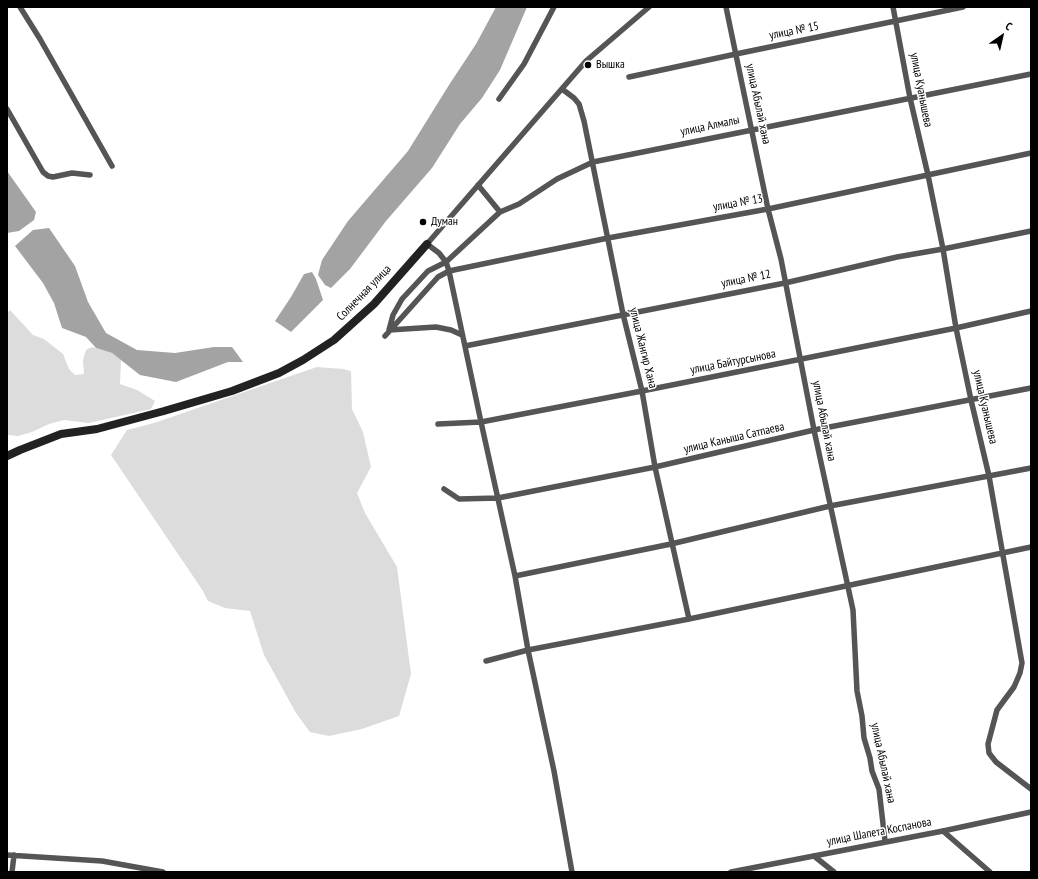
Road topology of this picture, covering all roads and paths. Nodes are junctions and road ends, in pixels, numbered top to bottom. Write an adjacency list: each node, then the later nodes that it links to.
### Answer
1 (20, 7): 18 (street)
2 (554, 7): 13 (street)
3 (649, 7): 11 (street, Солнечная улица)
4 (726, 7): 8 (street, улица Абылай хана)
5 (893, 7): 7 (street, улица Куанышева)
6 (963, 7): 7 (street, улица № 15)
7 (896, 21): 8 (street, улица № 15); 12 (street, улица Куанышева)
8 (736, 54): 10 (street, улица № 15); 15 (street, улица Абылай хана)
9 (1031, 74): 12 (street, улица Алмалы)
10 (629, 77)
11 (562, 89): 17 (street, улица Жангир Хана); 21 (street, Солнечная улица)
12 (910, 98): 15 (street, улица Алмалы); 20 (street, улица Куанышева)
13 (499, 99)
14 (7, 109): 19 (street)
15 (752, 129): 17 (street, улица Алмалы); 22 (street, улица Абылай хана)
16 (1031, 153): 20 (street, улица № 13)
17 (593, 162): 23 (street, улица Алмалы); 25 (street, улица Жангир Хана)
18 (112, 166)
19 (90, 175)
20 (928, 175): 22 (street, улица № 13); 27 (street, улица Куанышева)
21 (478, 186): 23 (street); 26 (street, Солнечная улица)
22 (768, 209): 25 (street, улица № 13); 30 (street, улица Абылай хана)
23 (500, 212): 28 (street, улица Алмалы)
24 (1031, 231): 27 (street, улица № 12)
25 (608, 238): 29 (street, улица № 13); 32 (street, улица Жангир Хана)
26 (427, 244): 28 (street); 45 (street, Солнечная улица)
27 (943, 249): 30 (street, улица № 12); 33 (street, улица Куанышева)
28 (446, 262): 29 (street); 34 (street, улица Алмалы)
29 (449, 271): 34 (street); 35 (street)
30 (784, 283): 32 (street, улица № 12); 38 (street, улица Абылай хана)
31 (1031, 311): 33 (street, улица Байтурсынова)
32 (623, 314): 37 (street, улица № 12); 40 (street, улица Жангир Хана)
33 (956, 328): 38 (street, улица Байтурсынова); 41 (street, улица Куанышева)
34 (389, 330): 35 (street); 36 (street)
35 (462, 335): 37 (street)
36 (385, 336)
37 (465, 346): 42 (street)
38 (801, 359): 40 (street, улица Байтурсынова); 44 (street, улица Абылай хана)
39 (1031, 388): 41 (street, улица Каныша Сатпаева)
40 (642, 391): 42 (street, улица Байтурсынова); 46 (street, улица Жангир Хана)
41 (971, 400): 44 (street, улица Каныша Сатпаева); 48 (street, улица Куанышева)
42 (481, 422): 43 (street, улица Байтурсынова); 50 (street)
43 (438, 424)
44 (814, 430): 46 (street, улица Каныша Сатпаева); 51 (street, улица Абылай хана)
45 (7, 456)
46 (654, 467): 50 (street, улица Каныша Сатпаева); 52 (street, улица Жангир Хана)
47 (1031, 468): 48 (street)
48 (989, 476): 51 (street); 54 (street, улица Куанышева)
49 (444, 489): 50 (street, улица Каныша Сатпаева)
50 (498, 498): 55 (street)
51 (830, 506): 52 (street); 56 (street, улица Абылай хана)
52 (671, 544): 55 (street); 57 (street, улица Жангир Хана)
53 (1031, 547): 54 (street)
54 (1003, 553): 56 (street); 60 (street, улица Куанышева)
55 (515, 576): 58 (street)
56 (848, 585): 57 (street); 63 (street, улица Абылай хана)
57 (689, 619): 58 (street)
58 (528, 650): 59 (street); 69 (street)
59 (486, 661)
60 (1031, 789)
61 (1031, 812): 62 (street, улица Шапета Коспанова)
62 (944, 831): 63 (street, улица Шапета Коспанова); 72 (street)
63 (885, 842): 66 (street, улица Шапета Коспанова)
64 (7, 855): 65 (street)
65 (14, 855): 67 (street); 68 (street)
66 (814, 856): 70 (street, улица Шапета Коспанова); 71 (street)
67 (12, 872)
68 (163, 872)
69 (572, 872)
70 (731, 872)
71 (834, 872)
72 (990, 872)

